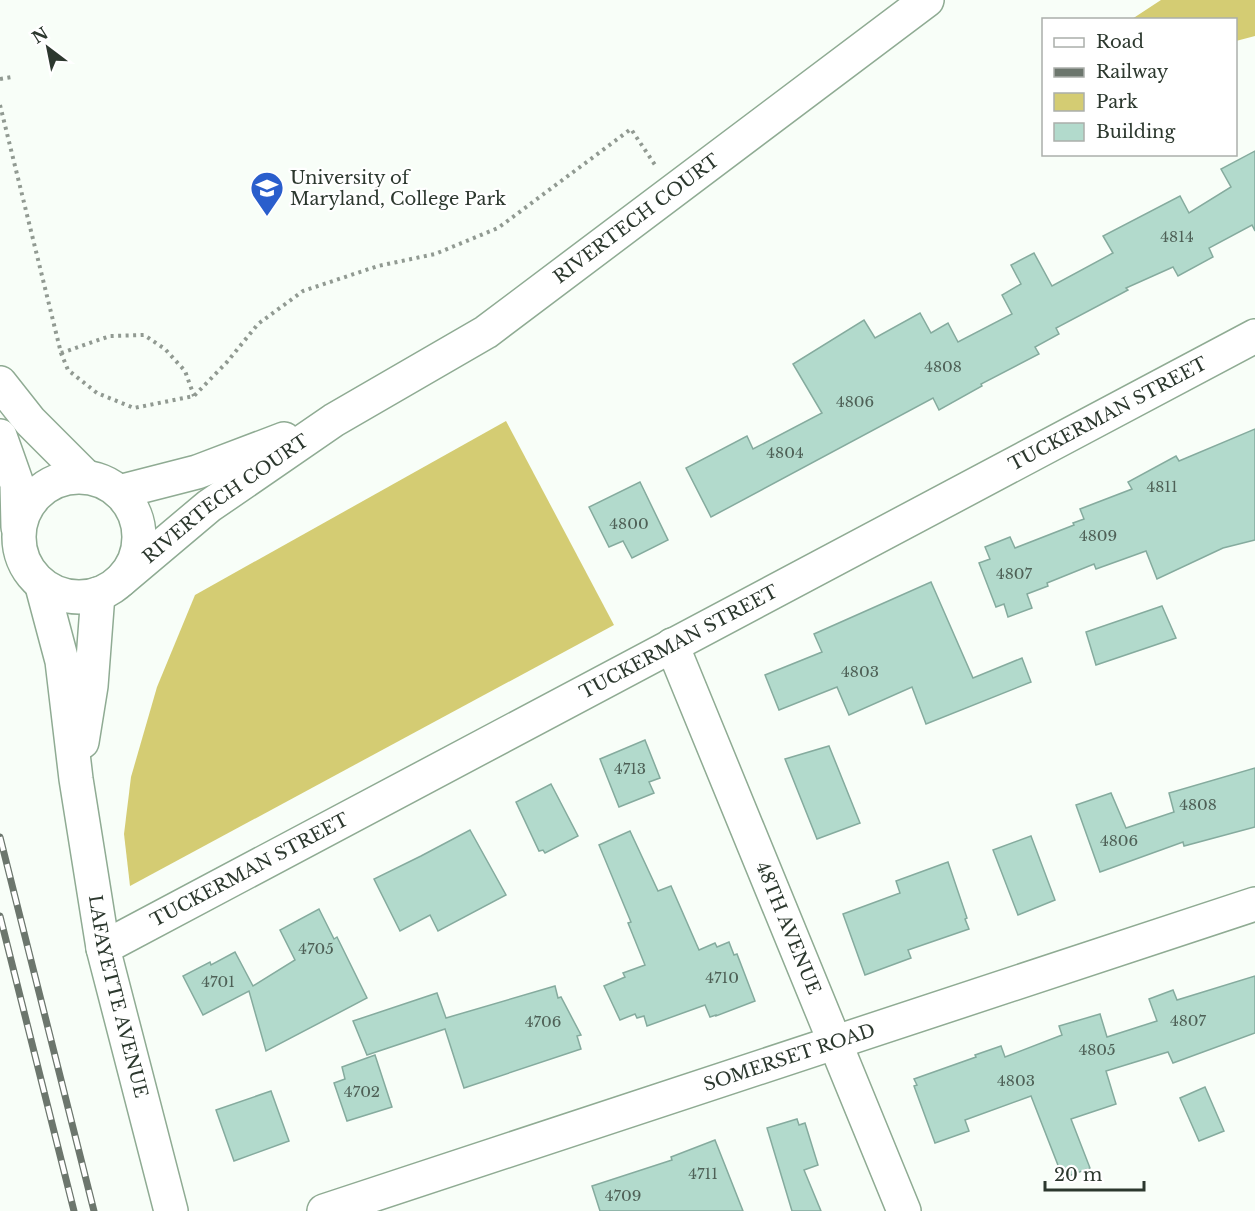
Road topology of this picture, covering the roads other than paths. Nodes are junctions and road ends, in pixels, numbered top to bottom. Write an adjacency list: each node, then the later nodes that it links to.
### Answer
1 (927, 0): 4 (street, RIVERTECH COURT)
2 (1255, 336): 11 (street, TUCKERMAN STREET)
3 (0, 383): 6 (street)
4 (334, 420): 7 (street, RIVERTECH COURT); 10 (street, RIVERTECH COURT)
5 (0, 436): 8 (street)
6 (85, 476): 7 (street); 8 (street)
7 (119, 492): 10 (street)
8 (18, 534): 9 (street)
9 (42, 586): 10 (street); 12 (street, LAFAYETTE AVENUE)
10 (109, 588): 12 (street, LAFAYETTE AVENUE)
11 (672, 645): 14 (street, TUCKERMAN STREET); 15 (street, 48TH AVENUE)
12 (76, 779): 14 (street, LAFAYETTE AVENUE)
13 (1255, 904): 15 (street, SOMERSET ROAD)
14 (103, 948): 16 (street, LAFAYETTE AVENUE)
15 (835, 1042): 17 (street, SOMERSET ROAD); 18 (street, 48TH AVENUE)
16 (171, 1211)
17 (324, 1211)
18 (904, 1211)

